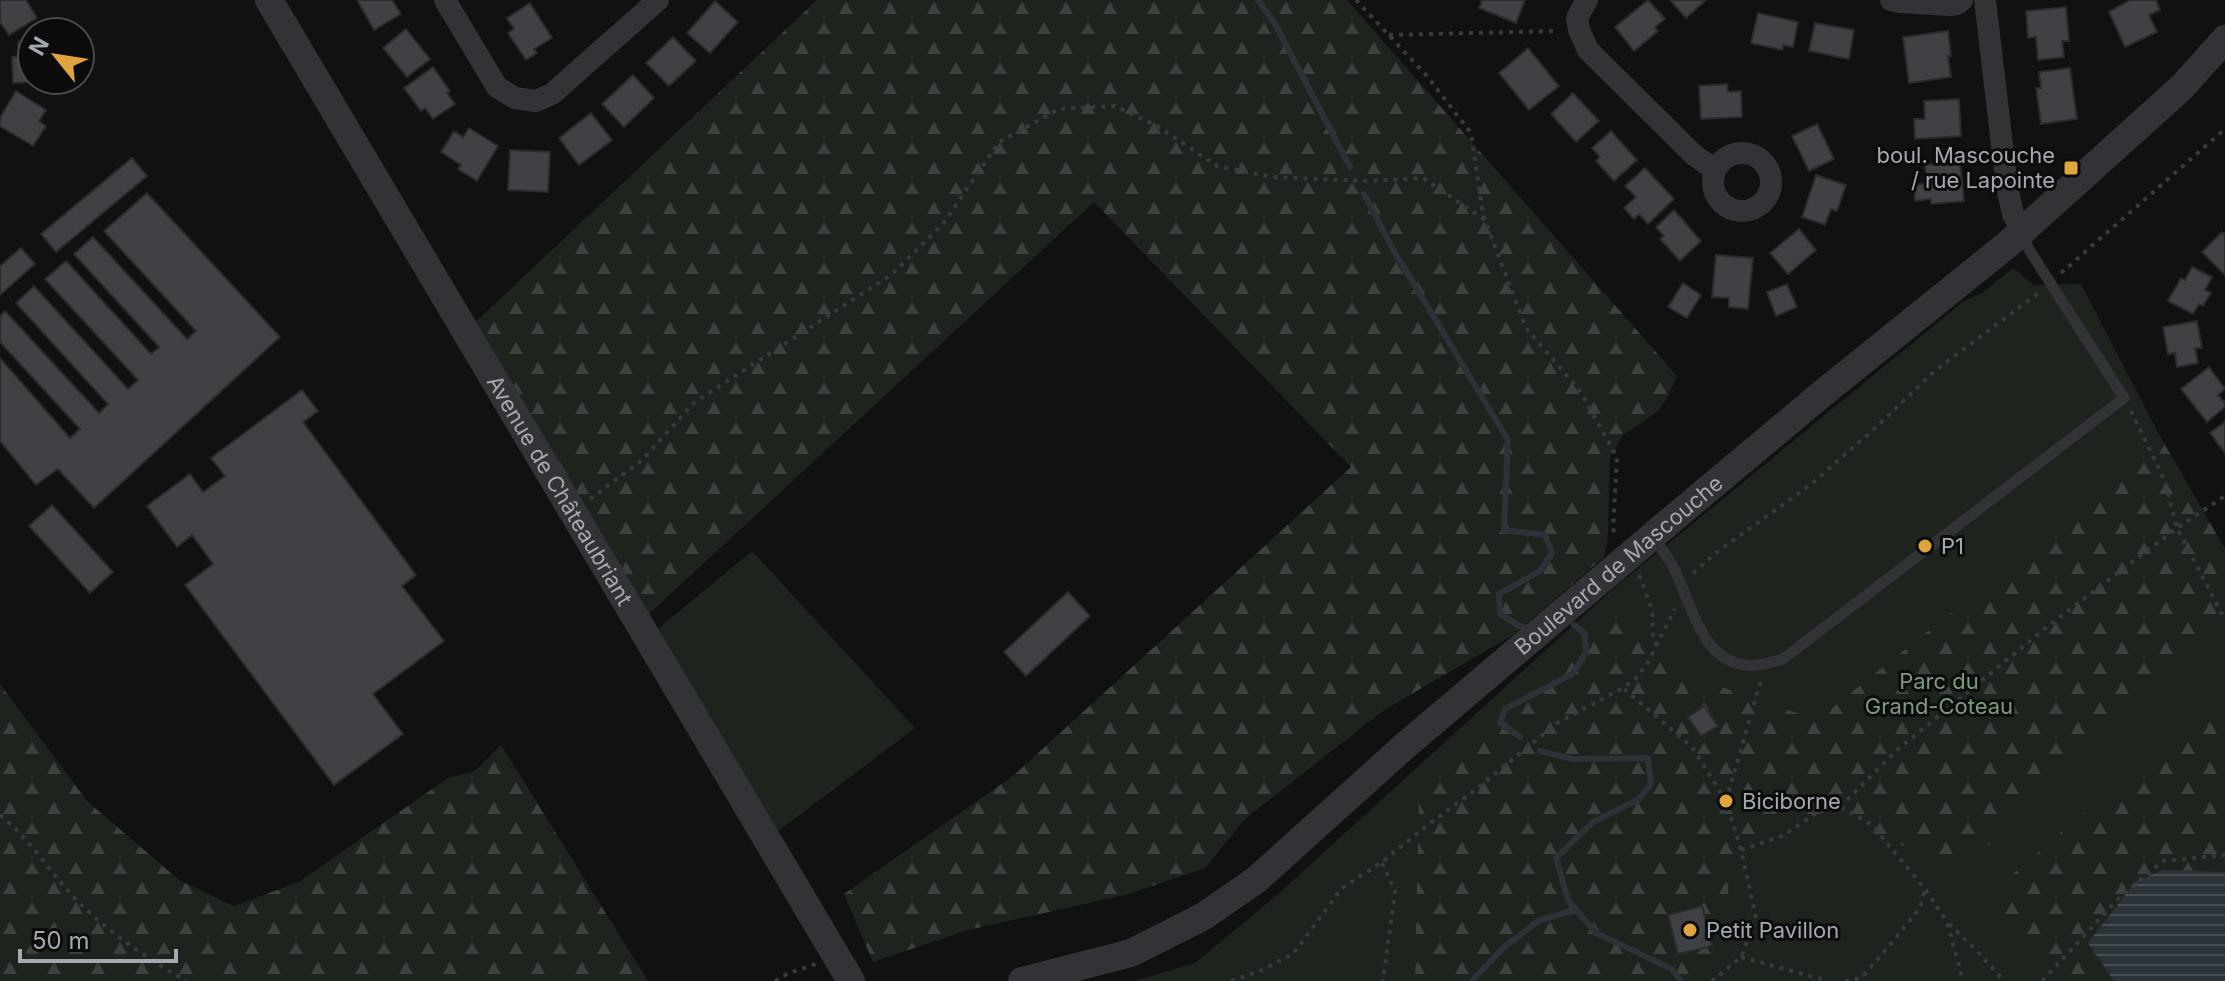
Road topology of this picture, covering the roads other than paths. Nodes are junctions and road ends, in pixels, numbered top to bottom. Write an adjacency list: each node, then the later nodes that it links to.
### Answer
1 (269, 0): 14 (street, Avenue de Châteaubriant)
2 (445, 0): 3 (street)
3 (658, 0)
4 (1587, 0): 11 (street)
5 (1891, 0): 6 (street)
6 (1962, 0)
7 (1985, 0): 12 (street)
8 (2225, 39): 10 (street, Boulevard de Mascouche)
9 (2225, 62): 10 (street, Boulevard de Mascouche)
10 (2182, 87): 12 (street, Boulevard de Mascouche)
11 (1715, 170)
12 (2022, 231): 13 (street, Boulevard de Mascouche); 13 (lane)
13 (1653, 536): 15 (street, Boulevard de Mascouche)
14 (845, 969)
15 (1022, 981)

